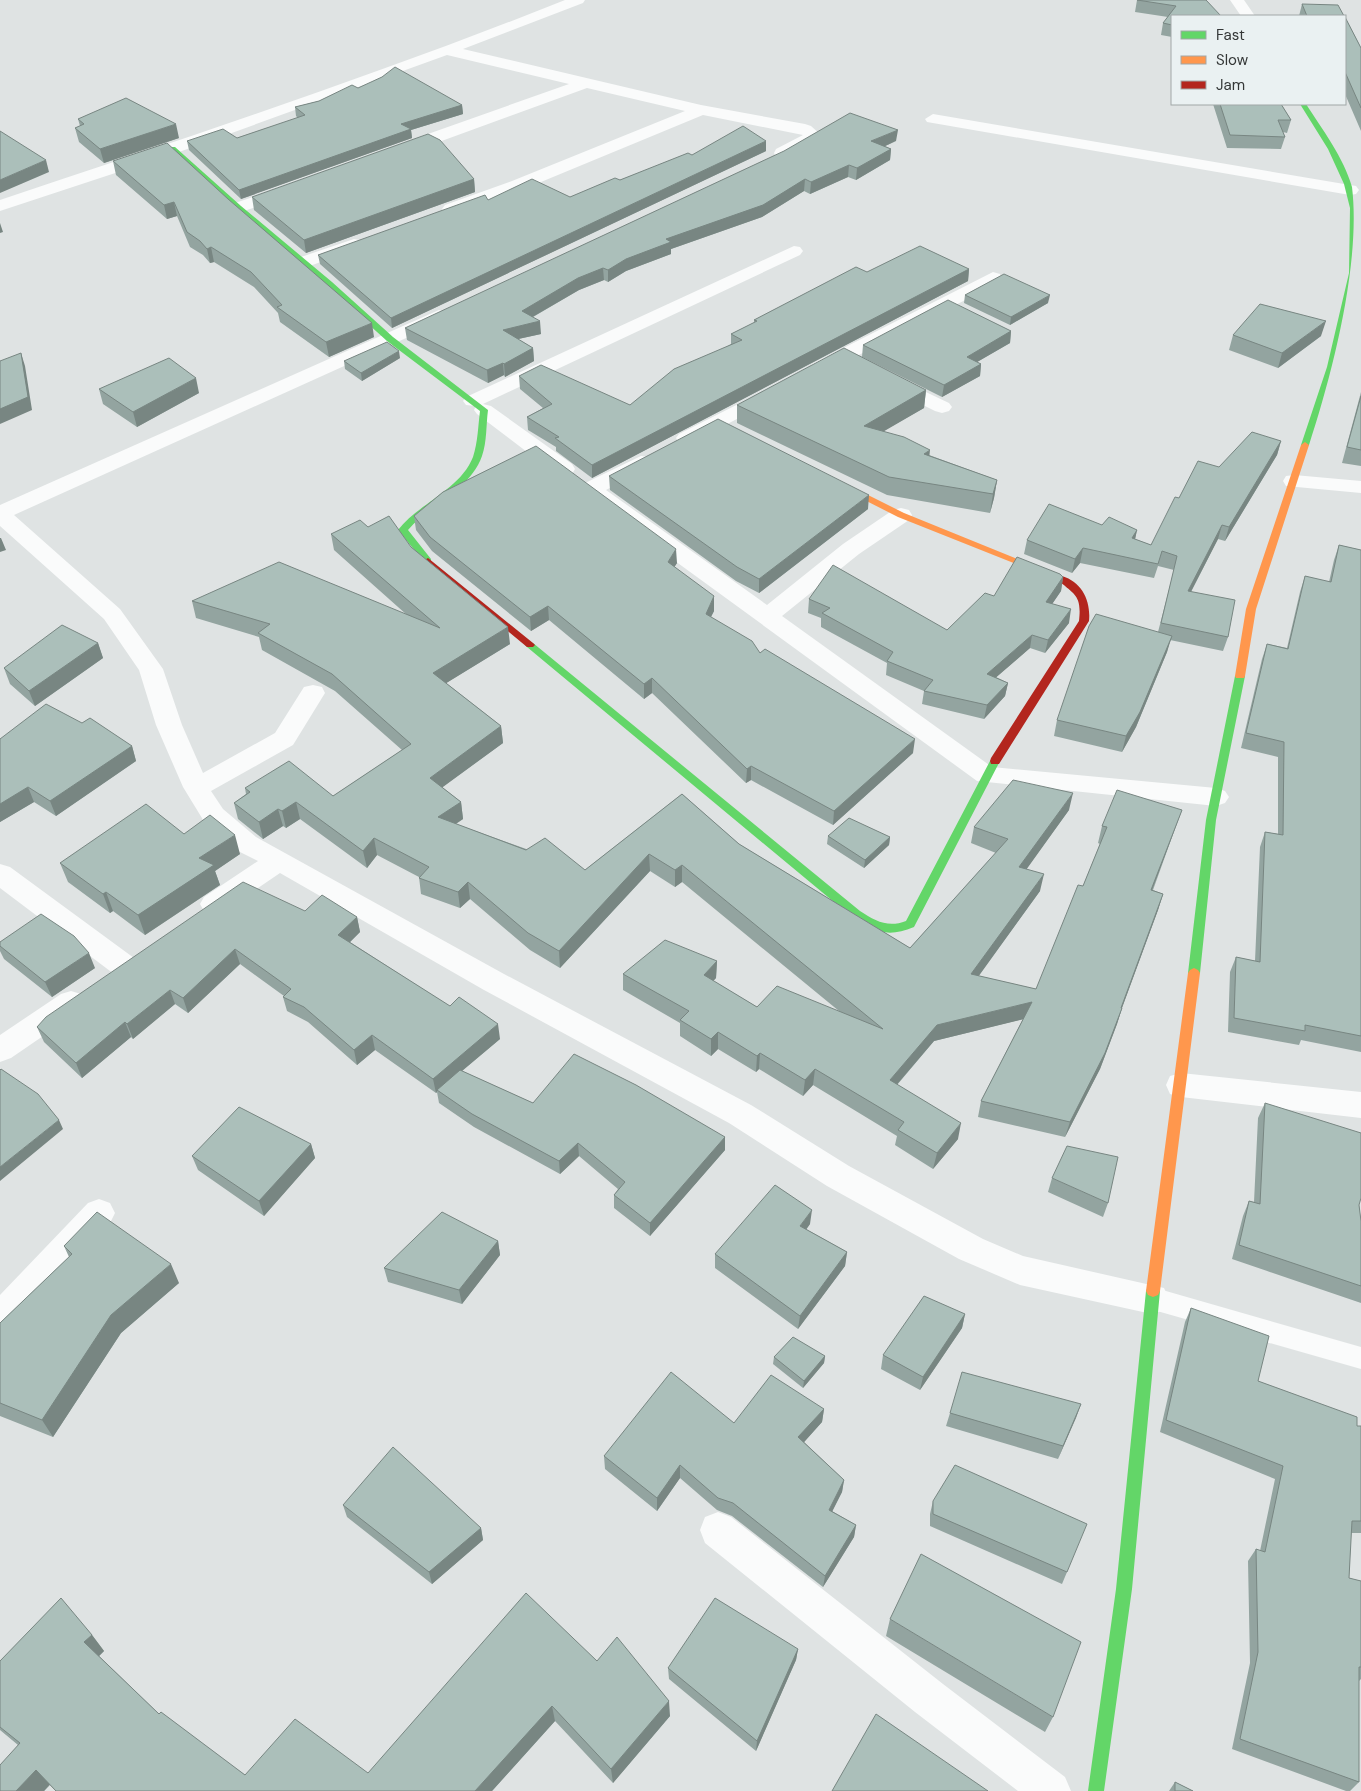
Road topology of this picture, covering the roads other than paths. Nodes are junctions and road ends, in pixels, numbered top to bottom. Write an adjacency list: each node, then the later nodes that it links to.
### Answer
1 (578, 0): 4 (street)
2 (1237, 0): 3 (street)
3 (1247, 15)
4 (446, 50): 5 (street); 9 (street)
5 (584, 84): 7 (street); 10 (street)
6 (1304, 105): 13 (street)
7 (701, 110): 11 (street); 16 (street)
8 (933, 119): 13 (street)
9 (173, 148): 14 (street); 15 (street)
10 (388, 154)
11 (761, 163)
12 (304, 184): 15 (street)
13 (1350, 190): 20 (street)
14 (0, 206)
15 (238, 208): 19 (street)
16 (434, 215)
17 (369, 239): 19 (street)
18 (794, 251): 25 (street)
19 (304, 262): 23 (street)
20 (1357, 274): 28 (street)
21 (993, 278): 24 (street)
22 (452, 310): 23 (street)
23 (390, 339): 25 (street); 31 (street)
24 (859, 365): 26 (street); 30 (street)
25 (478, 406): 30 (street); 35 (street)
26 (942, 407)
27 (822, 475): 32 (street)
28 (1294, 481): 29 (street); 37 (street)
29 (1361, 487)
30 (591, 489): 33 (street)
31 (0, 514): 36 (street)
32 (901, 515): 33 (street); 35 (street)
33 (768, 616): 35 (street)
34 (313, 693): 36 (street)
35 (986, 775): 37 (street)
36 (196, 786): 38 (street)
37 (1216, 797): 44 (street)
38 (278, 860): 40 (street); 47 (street)
39 (0, 874): 42 (street)
40 (196, 917)
41 (148, 950): 42 (street)
42 (124, 966): 43 (street)
43 (0, 1050)
44 (1181, 1085): 45 (street); 47 (street)
45 (1361, 1105)
46 (99, 1213): 48 (street)
47 (1152, 1300): 49 (lane); 52 (street)
48 (0, 1318)
49 (1360, 1358)
50 (718, 1530): 51 (street)
51 (1051, 1791)
52 (1096, 1791)

